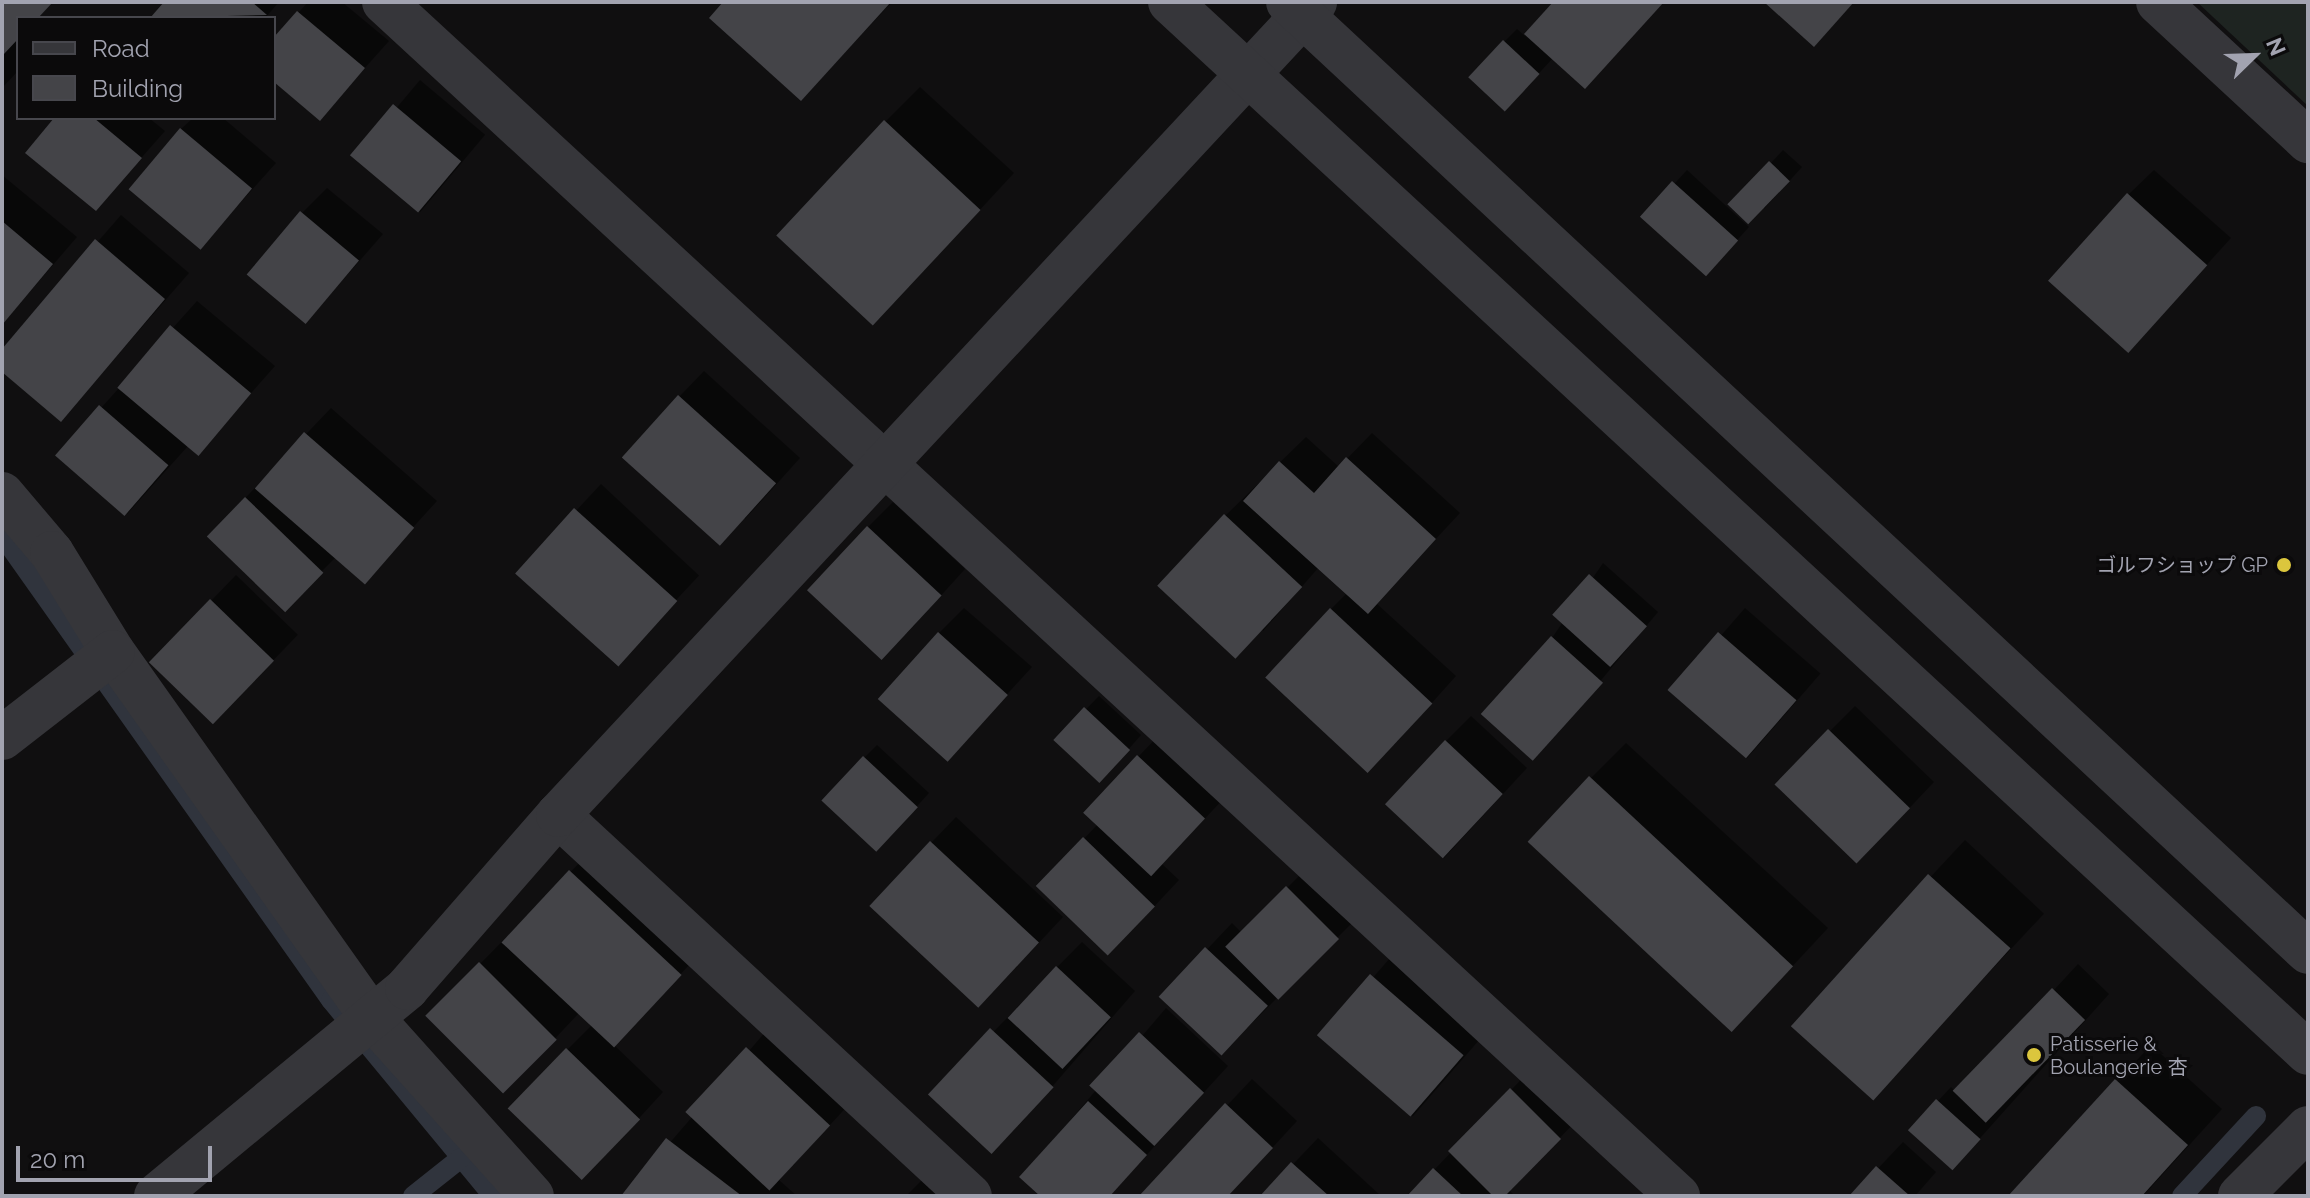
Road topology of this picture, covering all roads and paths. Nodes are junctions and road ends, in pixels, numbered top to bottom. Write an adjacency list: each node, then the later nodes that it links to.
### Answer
1 (384, 2): 7 (street)
2 (1170, 2): 5 (street)
3 (2158, 2): 6 (street)
4 (1302, 7): 5 (street); 12 (street)
5 (1248, 74): 7 (street); 14 (street)
6 (2308, 141)
7 (882, 468): 11 (street); 19 (street)
8 (2, 494): 9 (street)
9 (101, 661): 10 (street); 13 (street)
10 (2, 738)
11 (558, 815): 13 (street); 18 (street)
12 (2308, 952)
13 (361, 1029): 16 (street); 17 (street)
14 (2308, 1053)
15 (2308, 1128): 20 (street)
16 (156, 1196)
17 (532, 1196)
18 (970, 1196)
19 (1678, 1196)
20 (2240, 1196)

